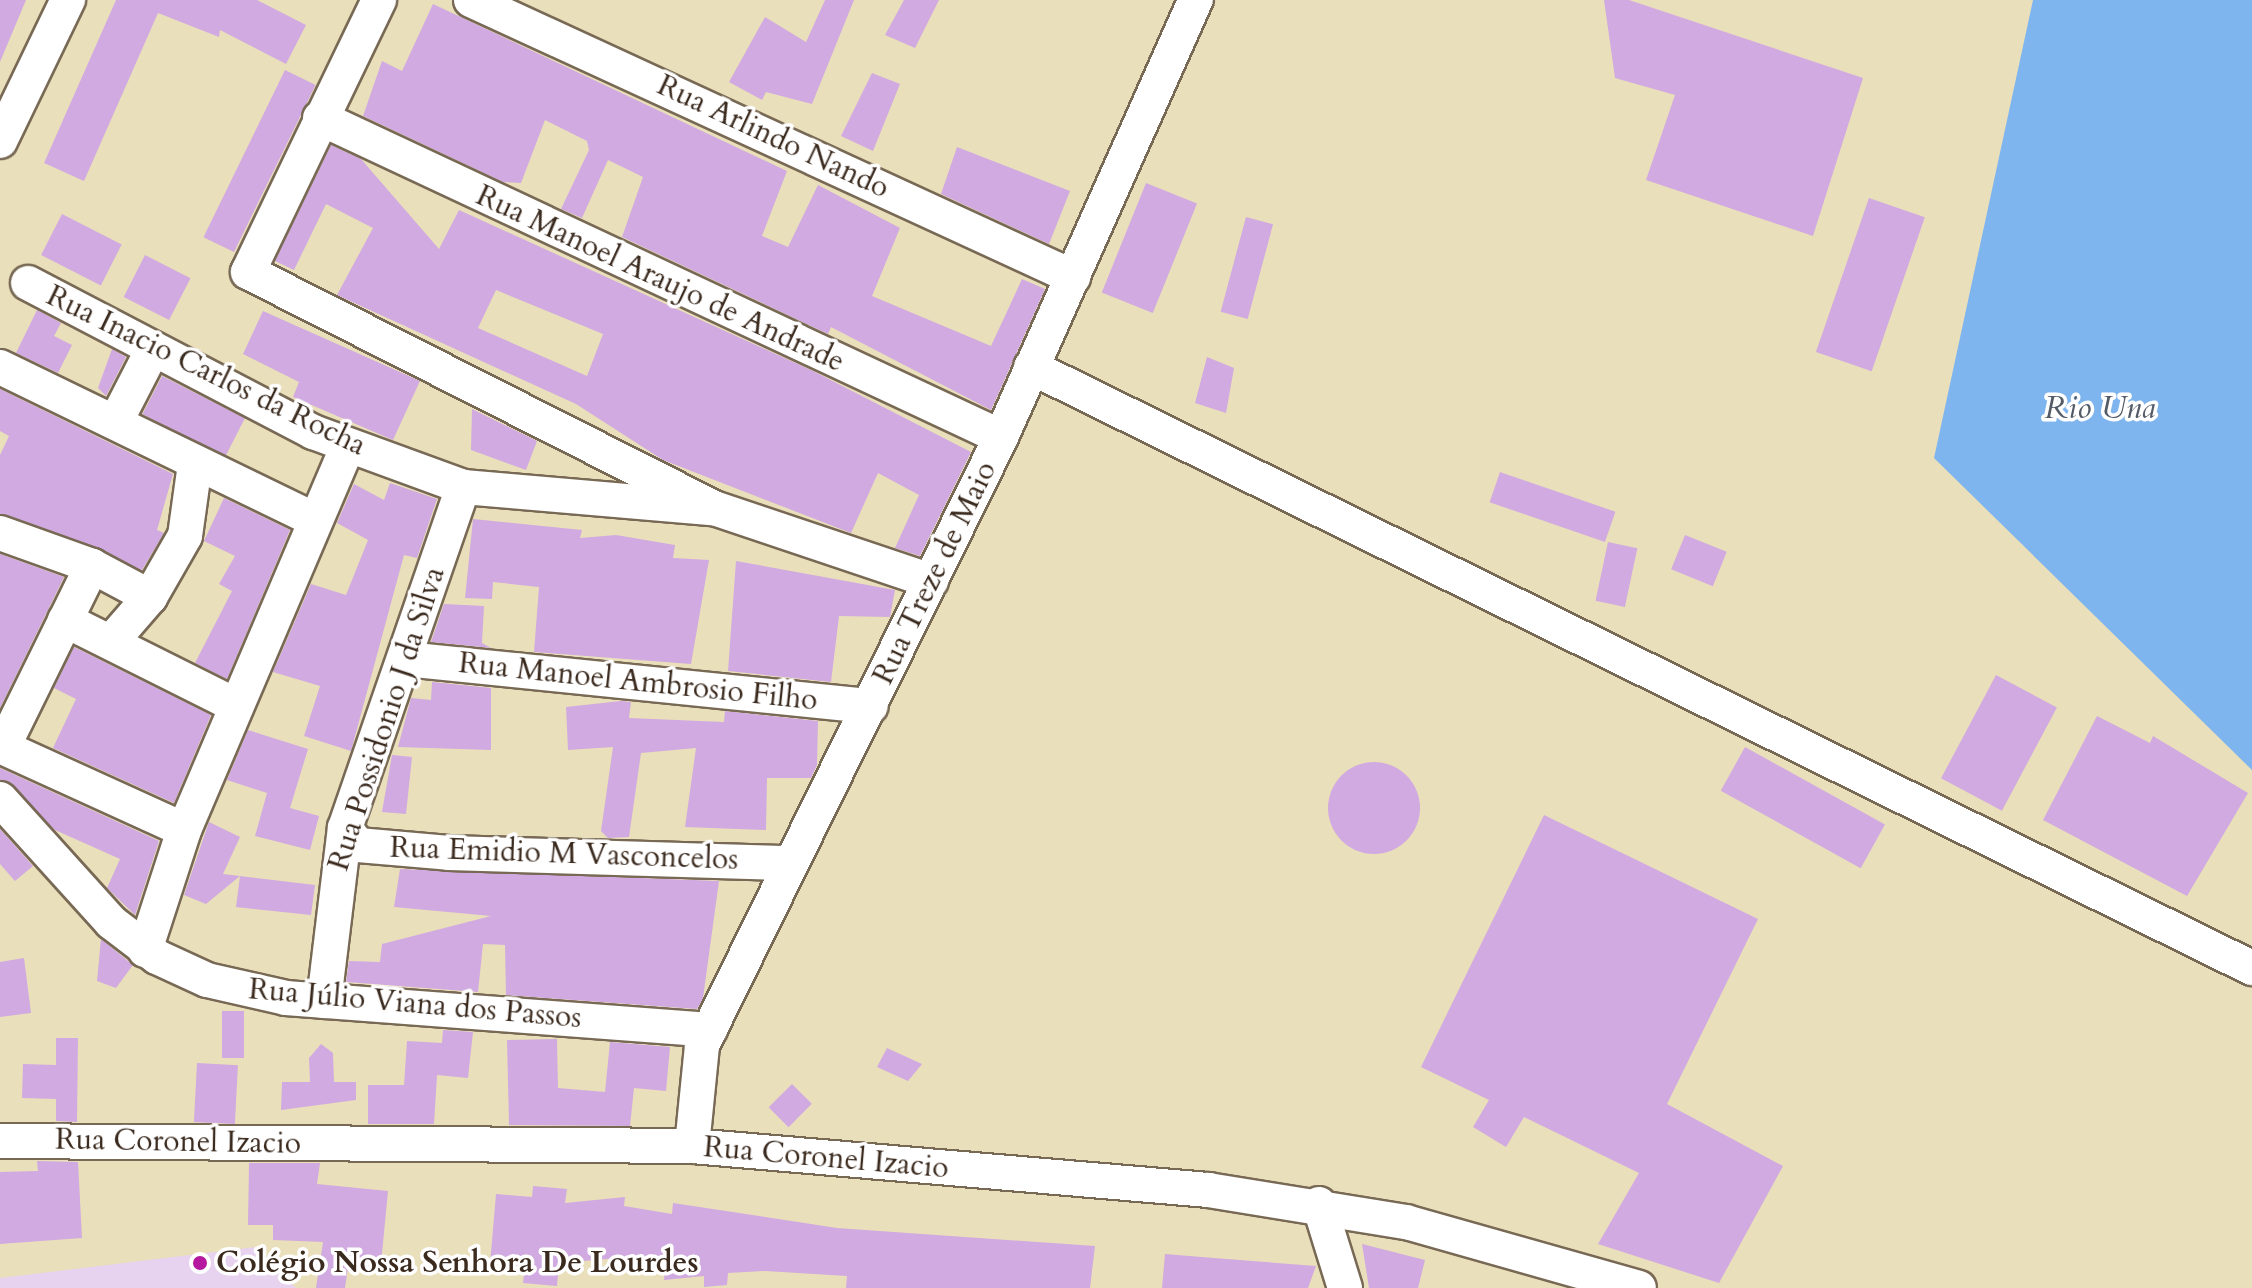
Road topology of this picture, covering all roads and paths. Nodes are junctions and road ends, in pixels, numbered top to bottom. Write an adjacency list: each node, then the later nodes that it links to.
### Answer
1 (68, 0): 6 (street)
2 (379, 0): 5 (street)
3 (471, 0): 7 (street, Rua Arlindo Nando)
4 (1184, 4): 7 (street, Rua Treze de Maio)
5 (320, 118): 13 (street, Rua Manoel Araujo de Andrade); 17 (street, Rua Inacio Carlos da Rocha)
6 (0, 141)
7 (1073, 277): 11 (street, Rua Treze de Maio)
8 (28, 283): 9 (street, Rua Inacio Carlos da Rocha)
9 (153, 349): 12 (street); 14 (street, Rua Inacio Carlos da Rocha)
10 (0, 367): 12 (street)
11 (1031, 367): 13 (street, Rua Treze de Maio); 34 (street)
12 (116, 421): 15 (street)
13 (1001, 437): 21 (street, Rua Treze de Maio)
14 (348, 446): 16 (street, Rua Inacio Carlos da Rocha); 18 (street)
15 (195, 464): 18 (street); 22 (street)
16 (463, 487): 17 (street, Rua Inacio Carlos da Rocha); 25 (street, Rua Possidonio J da Silva)
17 (714, 508): 21 (street, Rua Inacio Carlos da Rocha)
18 (313, 519): 26 (street)
19 (0, 533): 20 (street)
20 (92, 566): 22 (street); 23 (street)
21 (931, 581): 27 (street, Rua Treze de Maio)
22 (150, 597): 24 (street)
23 (65, 620): 24 (street); 28 (street)
24 (111, 642): 26 (street)
25 (405, 659): 27 (street, Rua Manoel Ambrosio Filho); 30 (street, Rua Possidonio J da Silva)
26 (235, 705): 31 (street)
27 (871, 706): 32 (street, Rua Treze de Maio)
28 (1, 747): 31 (street)
29 (0, 799): 33 (street, Rua Júlio Viana dos Passos)
30 (345, 828): 32 (street, Rua Emidio M Vasconcelos); 35 (street, Rua Possidonio J da Silva)
31 (184, 830): 33 (street)
32 (791, 863): 36 (street, Rua Treze de Maio)
33 (145, 950): 35 (street, Rua Júlio Viana dos Passos)
34 (2252, 968)
35 (324, 1001): 36 (street, Rua Júlio Viana dos Passos)
36 (710, 1030): 38 (street, Rua Treze de Maio)
37 (0, 1141): 38 (street, Rua Coronel Izacio)
38 (692, 1146): 39 (street, Rua Coronel Izacio)
39 (1319, 1204): 40 (street); 41 (street, Rua Coronel Izacio)
40 (1345, 1288)
41 (1639, 1288)

